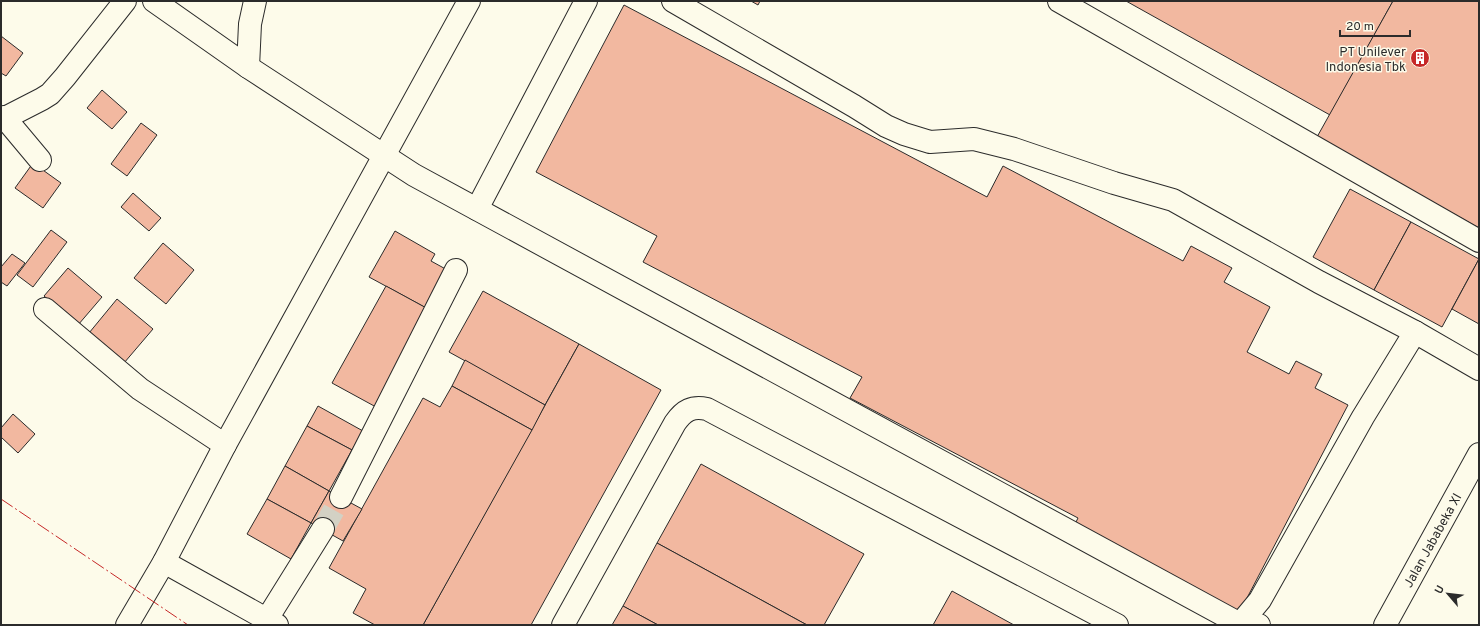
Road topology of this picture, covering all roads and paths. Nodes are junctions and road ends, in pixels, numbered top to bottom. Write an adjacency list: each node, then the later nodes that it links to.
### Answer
1 (125, 1): 9 (street)
2 (154, 1): 8 (street)
3 (255, 1): 8 (street)
4 (469, 1): 10 (street)
5 (586, 1): 12 (street)
6 (673, 1): 16 (street)
7 (1059, 1): 13 (street)
8 (248, 66): 10 (street)
9 (3, 119): 11 (street)
10 (385, 156): 12 (street); 18 (street)
11 (40, 160)
12 (477, 209): 27 (street)
13 (1479, 240)
14 (456, 270): 20 (street)
15 (44, 309): 18 (street)
16 (1415, 332): 17 (street); 27 (street)
17 (1479, 369)
18 (225, 445): 22 (street)
19 (1479, 454): 28 (street, Jalan Jababeka XI)
20 (341, 497)
21 (323, 529): 23 (street)
22 (164, 562): 23 (street); 24 (street)
23 (272, 622)
24 (127, 625)
25 (563, 625): 26 (street)
26 (1117, 625)
27 (1250, 625)
28 (1385, 625)

